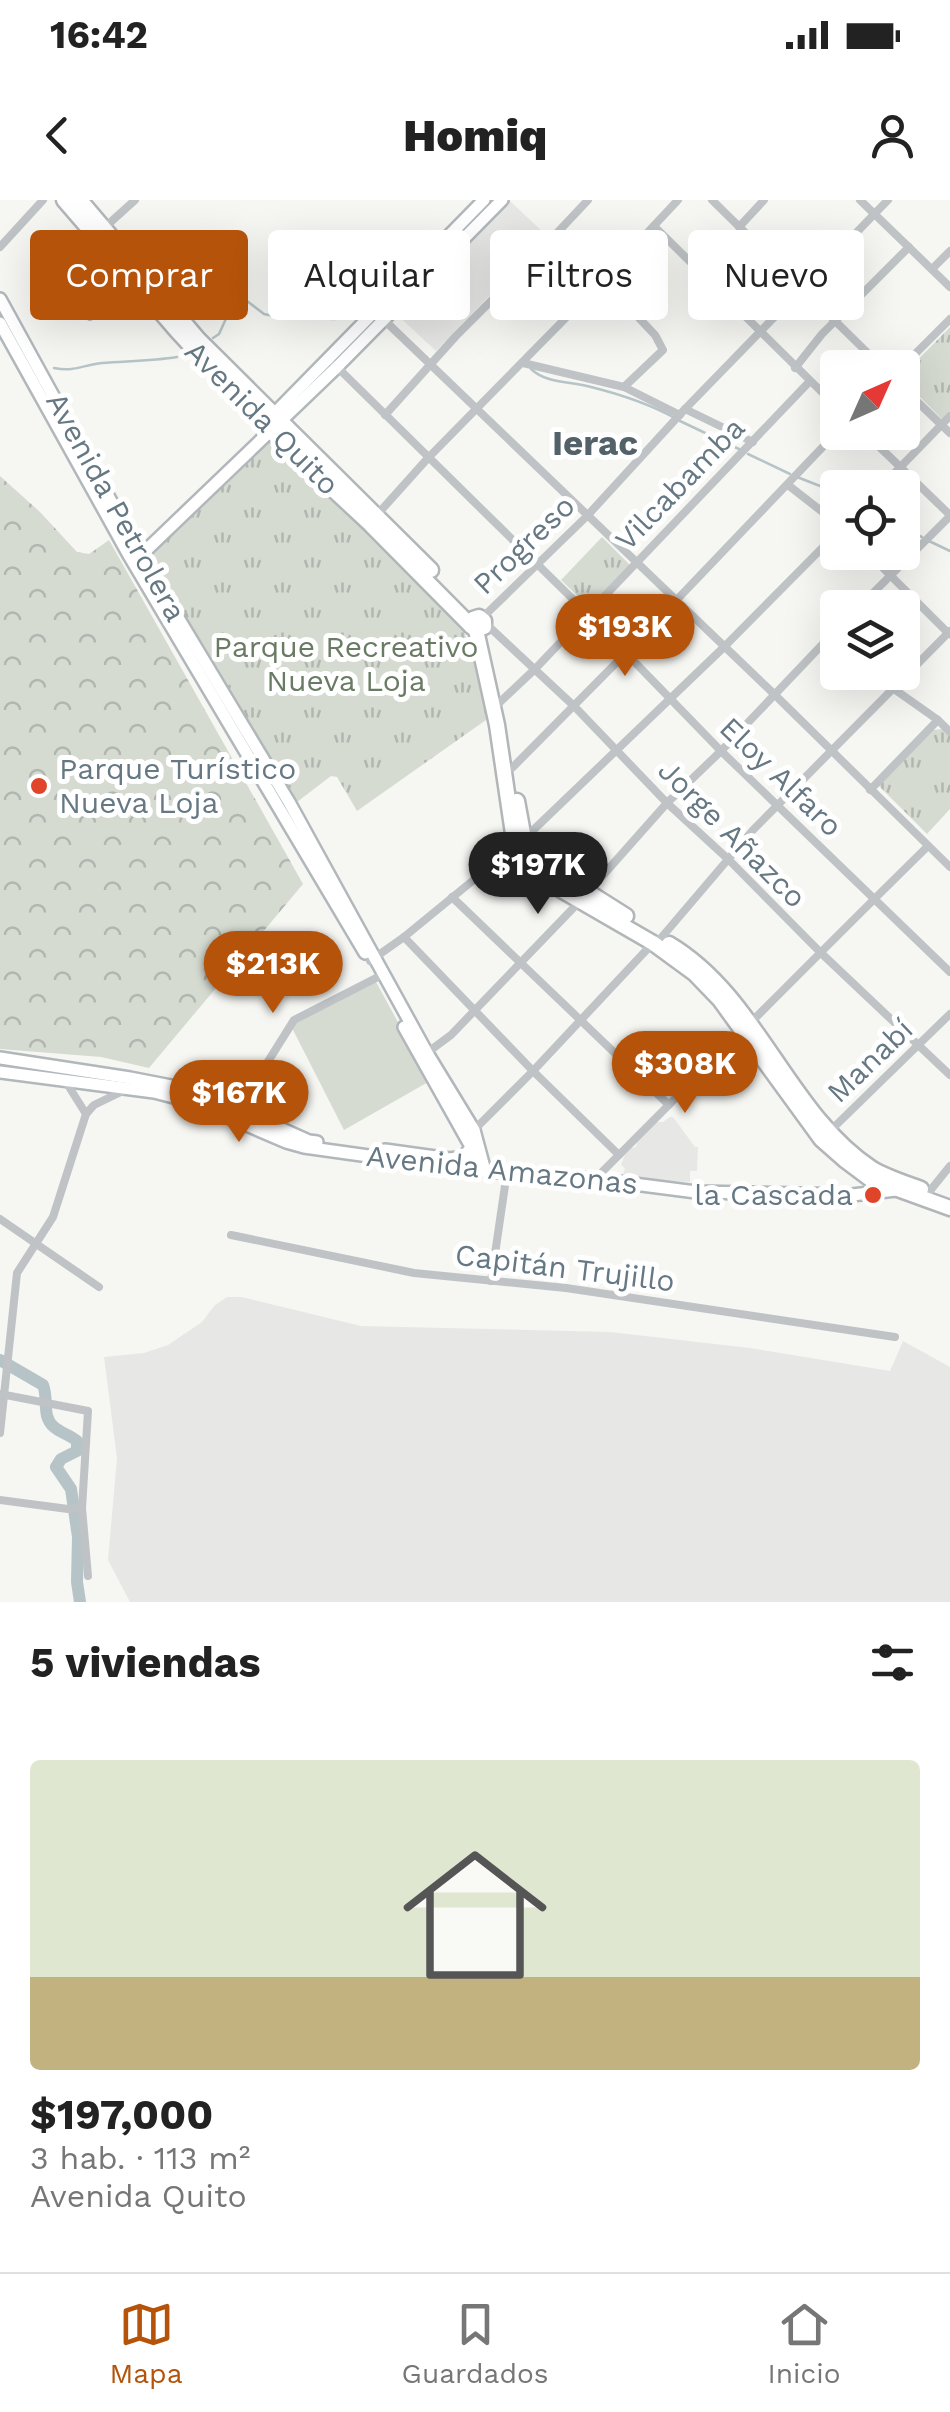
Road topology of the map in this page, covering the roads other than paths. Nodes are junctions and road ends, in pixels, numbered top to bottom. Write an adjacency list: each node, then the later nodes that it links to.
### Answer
1 (44, 200): 24 (street)
2 (64, 200): 16 (highway, Avenida Quito)
3 (80, 200): 17 (highway, Avenida Quito)
4 (135, 200): 18 (street)
5 (484, 200): 19 (main road)
6 (502, 200): 20 (main road)
7 (588, 200): 45 (street)
8 (678, 200): 14 (street)
9 (712, 200): 15 (street)
10 (764, 200): 15 (street)
11 (860, 200): 13 (street)
12 (888, 200): 13 (street, Progreso)
13 (875, 213): 23 (street, Progreso); 25 (street)
14 (654, 226): 21 (street); 39 (street)
15 (739, 227): 22 (street)
16 (99, 230)
17 (99, 230)
18 (101, 230)
19 (457, 230)
20 (470, 230)
21 (650, 230)
22 (742, 230)
23 (859, 230)
24 (0, 246)
25 (909, 247): 27 (street); 38 (street)
26 (950, 251): 27 (street)
27 (932, 269): 28 (street)
28 (950, 286)
29 (0, 299): 40 (main road, Avenida Petrolera)
30 (950, 318): 42 (street)
31 (167, 320): 55 (highway, Avenida Quito)
32 (181, 320): 55 (highway, Avenida Quito)
33 (375, 320): 43 (main road)
34 (385, 320): 45 (street)
35 (565, 320): 44 (street)
36 (641, 320): 48 (street)
37 (772, 320): 39 (street, Progreso)
38 (836, 322): 41 (street); 46 (street)
39 (760, 332): 46 (street); 52 (street, Progreso)
40 (5, 334): 70 (main road, Avenida Petrolera)
41 (865, 350)
42 (919, 350)
43 (333, 362): 53 (street, Eloy Alfaro); 55 (main road)
44 (523, 363): 48 (street); 51 (street)
45 (430, 364): 51 (street); 53 (street)
46 (795, 368): 47 (street)
47 (810, 382): 49 (street); 58 (street, Vilcabamba)
48 (624, 388): 52 (street)
49 (820, 391)
50 (920, 404): 56 (street)
51 (477, 408): 61 (street); 66 (street)
52 (683, 412): 58 (street); 66 (street, Progreso)
53 (385, 415): 61 (street, Eloy Alfaro)
54 (950, 416): 56 (street)
55 (272, 423): 68 (highway, Avenida Quito); 70 (main road)
56 (941, 425): 57 (street); 62 (street)
57 (950, 433)
58 (753, 442): 71 (street, Vilcabamba)
59 (820, 449): 64 (street)
60 (883, 450): 62 (street)
61 (428, 458): 68 (street); 72 (street, Eloy Alfaro)
62 (900, 467): 63 (street); 67 (street)
63 (897, 470)
64 (788, 484): 65 (street); 76 (street)
65 (820, 510)
66 (587, 516): 71 (street); 72 (street, Progreso)
67 (950, 516): 74 (street)
68 (373, 520): 78 (highway, Avenida Quito)
69 (820, 550): 81 (street)
70 (136, 556): 110 (main road, Avenida Petrolera)
71 (635, 562): 76 (street); 77 (street, Vilcabamba)
72 (536, 566): 77 (street, Eloy Alfaro); 78 (street, Progreso)
73 (884, 570): 74 (street)
74 (890, 576): 75 (street); 79 (street)
75 (876, 590)
76 (675, 601): 81 (street); 82 (street)
77 (588, 614): 82 (street, Eloy Alfaro); 84 (street, Vilcabamba)
78 (479, 624): 84 (street, Jorge Añazco); 89 (highway); 96 (highway)
79 (949, 633): 83 (street)
80 (820, 646): 87 (street)
81 (724, 648): 87 (street); 88 (street)
82 (626, 653): 88 (street, Eloy Alfaro); 90 (street)
83 (920, 663)
84 (535, 669): 89 (street, Vilcabamba); 90 (street, Jorge Añazco)
85 (893, 690): 95 (street)
86 (895, 690): 91 (street)
87 (773, 694): 94 (street); 95 (street)
88 (669, 699): 93 (street); 94 (street, Eloy Alfaro)
89 (498, 702): 96 (highway)
90 (574, 706): 93 (street, Jorge Añazco); 96 (street)
91 (938, 720): 92 (street); 97 (street)
92 (950, 732)
93 (616, 750): 98 (street, Jorge Añazco); 100 (street)
94 (721, 750): 98 (street); 99 (street, Eloy Alfaro)
95 (830, 752): 97 (street); 99 (street)
96 (508, 769): 100 (highway)
97 (870, 790): 101 (street)
98 (667, 802): 102 (street, Jorge Añazco); 104 (street)
99 (777, 806): 102 (street); 106 (street, Eloy Alfaro)
100 (520, 843): 104 (highway); 105 (street)
101 (928, 846): 103 (street); 106 (street)
102 (728, 860): 108 (street); 109 (street, Jorge Añazco)
103 (950, 868)
104 (584, 896): 108 (highway); 111 (street)
105 (452, 897): 107 (street); 111 (street)
106 (874, 899): 109 (street); 112 (street, Eloy Alfaro)
107 (404, 937): 110 (street); 114 (street)
108 (657, 940): 116 (street); 117 (highway)
109 (820, 952): 117 (street); 118 (street, Jorge Añazco)
110 (373, 960): 113 (main road, Avenida Petrolera); 119 (main road, Avenida Petrolera)
111 (520, 961): 114 (street); 116 (street)
112 (950, 972)
113 (378, 977): 119 (main road, Avenida Petrolera); 127 (street)
114 (474, 1010): 119 (street); 121 (street)
115 (950, 1014): 118 (street, Manabí)
116 (580, 1018): 121 (street); 126 (street)
117 (747, 1028): 126 (street); 129 (highway)
118 (920, 1045): 123 (street, Jorge Añazco); 129 (street, Manabí)
119 (424, 1056): 130 (main road, Avenida Petrolera)
120 (0, 1058): 127 (main road, Avenida Amazonas)
121 (533, 1071): 130 (street); 131 (street)
122 (0, 1072): 124 (main road, Avenida Amazonas)
123 (950, 1075)
124 (66, 1082): 125 (main road, Avenida Amazonas); 128 (street)
125 (130, 1088): 127 (main road, Avenida Amazonas); 128 (street)
126 (669, 1104): 131 (street)
127 (232, 1112): 130 (main road, Avenida Amazonas); 133 (main road, Avenida Amazonas)
128 (86, 1114): 142 (street)
129 (826, 1136): 136 (highway); 137 (highway)
130 (470, 1139): 133 (main road, Avenida Petrolera)
131 (619, 1155): 135 (street)
132 (950, 1166): 137 (street)
133 (485, 1171): 134 (main road, Avenida Amazonas)
134 (508, 1172): 135 (main road, Avenida Amazonas); 143 (street)
135 (595, 1180): 136 (main road, Avenida Amazonas)
136 (896, 1190): 139 (highway)
137 (929, 1192): 138 (highway)
138 (950, 1199)
139 (950, 1208)
140 (0, 1219): 142 (street)
141 (231, 1234): 143 (street, Capitán Trujillo)
142 (35, 1244): 144 (street); 146 (street)
143 (490, 1281): 145 (street, Capitán Trujillo)
144 (99, 1287)
145 (895, 1336)
146 (2, 1394): 147 (street); 149 (street)
147 (0, 1434)
148 (0, 1500): 149 (street)
149 (75, 1508): 150 (street)
150 (88, 1576)

